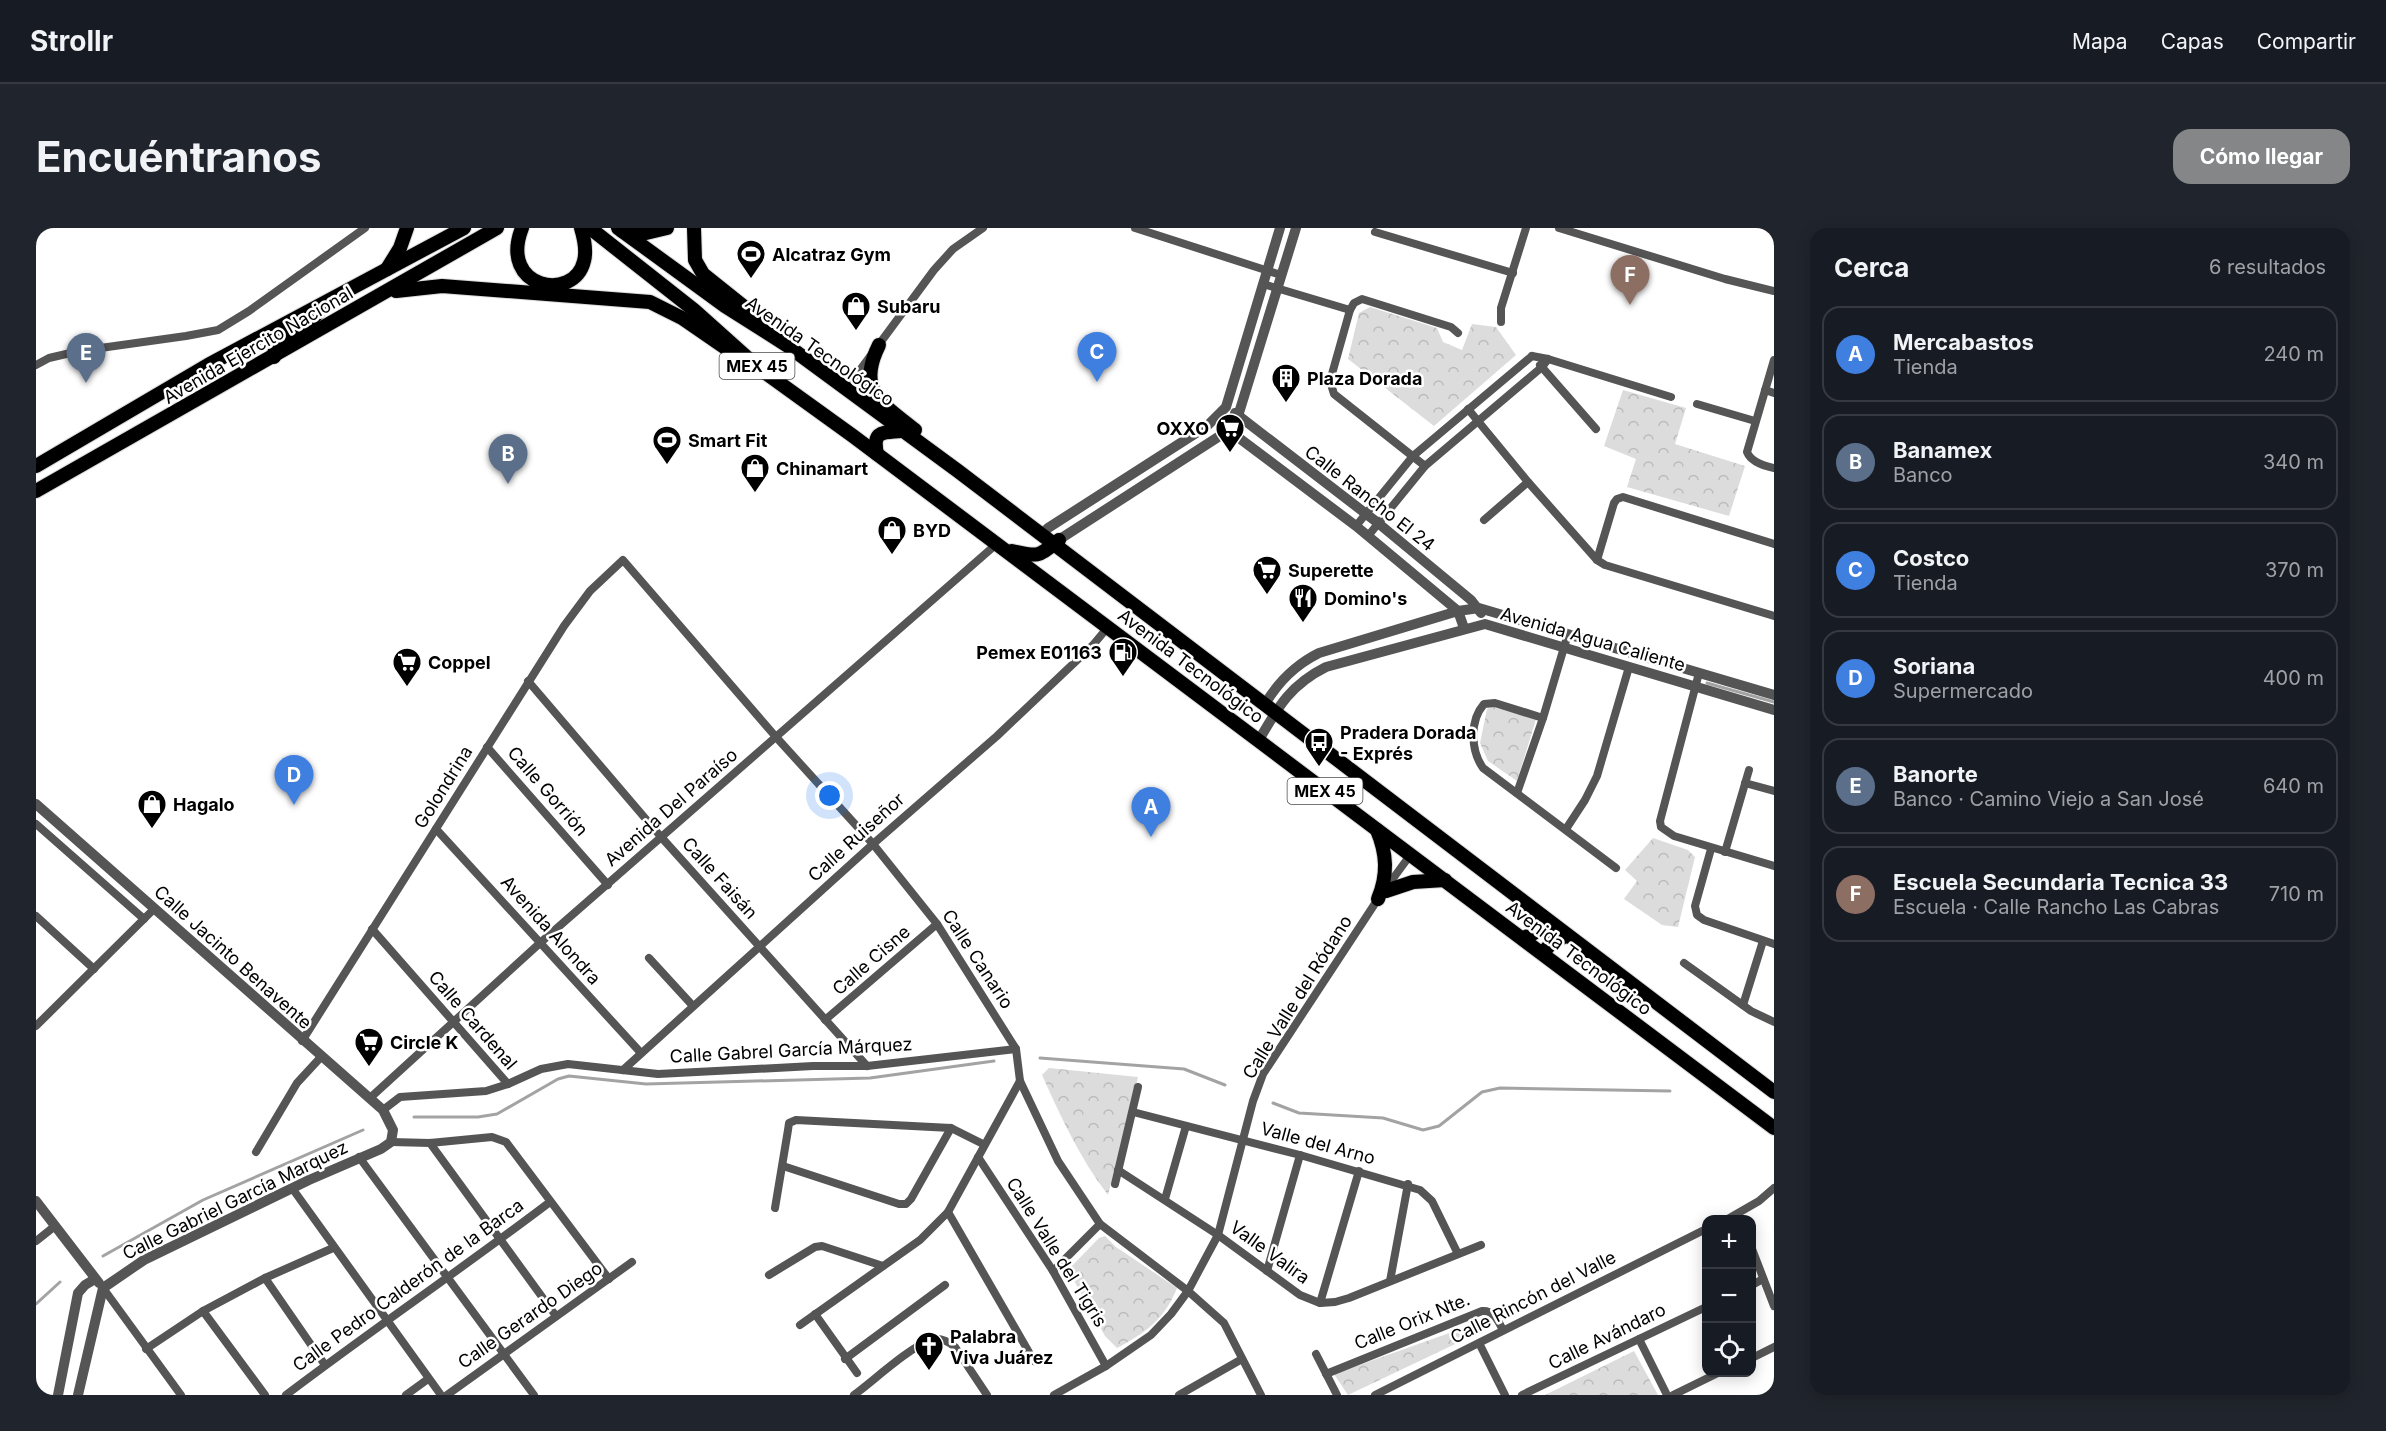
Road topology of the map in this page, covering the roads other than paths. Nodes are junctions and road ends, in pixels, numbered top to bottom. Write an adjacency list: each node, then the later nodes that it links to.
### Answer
1 (365, 228): 37 (street)
2 (407, 228): 19 (main road)
3 (464, 228): 19 (main road, Avenida Ejercito Nacional)
4 (497, 228): 26 (main road, Avenida Ejercito Nacional)
5 (522, 228): 6 (main road)
6 (581, 228)
7 (590, 228): 39 (main road, Avenida Tecnológico / MEX 45)
8 (667, 228): 16 (main road)
9 (694, 228): 32 (main road)
10 (983, 228): 31 (street)
11 (1135, 228): 17 (street)
12 (1280, 228): 20 (street)
13 (1296, 228): 22 (street)
14 (1526, 228): 21 (street)
15 (1559, 228): 25 (street)
16 (620, 230): 32 (main road, Avenida Tecnológico / MEX 45)
17 (1148, 230): 20 (street)
18 (1375, 232): 21 (street)
19 (385, 271): 27 (main road, Avenida Ejercito Nacional)
20 (1267, 271): 22 (street); 23 (street)
21 (1513, 273): 29 (street)
22 (1281, 275): 24 (street)
23 (1263, 284): 24 (street); 45 (street)
24 (1277, 288): 28 (street); 47 (street)
25 (1774, 291)
26 (388, 292): 34 (main road, Avenida Ejercito Nacional); 39 (main road)
27 (324, 303): 34 (main road); 56 (main road, Avenida Ejercito Nacional)
28 (1350, 310): 30 (street); 55 (street)
29 (1501, 322)
30 (1458, 333)
31 (879, 345): 40 (street); 60 (main road)
32 (788, 346): 40 (main road, Avenida Tecnológico / MEX 45)
33 (1532, 356): 35 (street); 38 (street); 46 (street)
34 (274, 357): 63 (main road, Avenida Ejercito Nacional)
35 (1548, 359): 38 (street); 43 (street)
36 (1774, 360): 41 (street)
37 (36, 365)
38 (1542, 368): 49 (street); 51 (street)
39 (760, 369): 54 (main road, Avenida Tecnológico / MEX 45)
40 (846, 389): 52 (main road, Avenida Tecnológico / MEX 45)
41 (1765, 390): 42 (street); 50 (street)
42 (1774, 393)
43 (1671, 397)
44 (1697, 404): 50 (street)
45 (1226, 407): 47 (street, Calle Rancho El 24); 48 (street)
46 (1468, 409): 49 (street); 55 (street)
47 (1238, 416): 53 (street); 64 (street, Calle Rancho El 24)
48 (1215, 419): 53 (street, Calle Rancho El 24); 59 (street)
49 (1478, 421): 57 (street); 61 (street)
50 (1755, 421): 58 (street)
51 (1596, 429)
52 (902, 430): 54 (main road); 60 (main road, Avenida Tecnológico / MEX 45)
53 (1229, 430): 62 (street); 67 (street, Calle Rancho El 24)
54 (877, 454): 72 (main road, Avenida Tecnológico / MEX 45)
55 (1413, 456): 57 (street); 64 (street)
56 (36, 466)
57 (1425, 466): 66 (street)
58 (1774, 468)
59 (1137, 470): 62 (street); 68 (street)
60 (958, 471): 68 (main road, Avenida Tecnológico / MEX 45)
61 (1528, 482): 65 (street); 74 (street)
62 (1146, 483): 70 (street)
63 (36, 491)
64 (1366, 514): 66 (street, Calle Rancho El 24); 67 (street)
65 (1484, 520)
66 (1378, 523): 69 (street); 75 (street, Calle Rancho El 24)
67 (1356, 526): 69 (street, Calle Rancho El 24)
68 (1042, 534): 70 (main road, Avenida Tecnológico / MEX 45)
69 (1368, 536): 76 (street, Calle Rancho El 24)
70 (1057, 541): 72 (main road); 88 (main road, Avenida Tecnológico / MEX 45)
71 (1774, 544): 74 (street)
72 (1000, 546): 79 (main road, Avenida Tecnológico / MEX 45); 91 (street, Avenida Del Paraíso)
73 (623, 560): 85 (street, Golondrina); 91 (street, Calle Canario)
74 (1597, 560): 77 (street)
75 (1479, 608): 76 (street, Avenida Agua Caliente); 78 (street, Calle Rancho El 24); 81 (street, Avenida Agua Caliente)
76 (1458, 611): 80 (street); 88 (street, Avenida Agua Caliente)
77 (1774, 616)
78 (1485, 624): 80 (street, Avenida Agua Caliente); 82 (street, Avenida Agua Caliente)
79 (1108, 627): 92 (main road, Avenida Tecnológico / MEX 45); 104 (street, Calle Ruiseñor)
80 (1464, 628): 88 (street, Avenida Agua Caliente)
81 (1568, 633): 82 (street); 84 (street, Avenida Agua Caliente)
82 (1564, 647): 83 (street, Avenida Agua Caliente); 90 (street)
83 (1629, 667): 86 (street, Avenida Agua Caliente); 101 (street)
84 (1699, 673): 86 (street); 87 (street, Avenida Agua Caliente)
85 (528, 681): 93 (street, Golondrina); 103 (street, Calle Faisán)
86 (1695, 687): 89 (street, Avenida Agua Caliente); 105 (street)
87 (1774, 695)
88 (1270, 708): 92 (street, Avenida Agua Caliente); 114 (main road, Avenida Tecnológico / MEX 45)
89 (1774, 710)
90 (1543, 718): 97 (street); 97 (street)
91 (776, 737): 103 (street, Avenida Del Paraíso); 104 (street, Calle Canario)
92 (1259, 740): 102 (main road, Avenida Tecnológico / MEX 45)
93 (487, 747): 100 (street, Golondrina); 111 (street, Calle Gorrión)
94 (1749, 770): 95 (street)
95 (1745, 783): 96 (street); 106 (street)
96 (1774, 791)
97 (1517, 793): 101 (street)
98 (36, 804): 113 (street, Calle Jacinto Benavente)
99 (36, 824): 115 (street)
100 (436, 829): 118 (street, Golondrina); 122 (street, Avenida Alondra)
101 (1566, 829): 109 (street)
102 (1377, 830): 107 (main road, Avenida Tecnológico / MEX 45); 112 (main road)
103 (662, 838): 111 (street, Avenida Del Paraíso); 124 (street, Calle Faisán)
104 (873, 844): 117 (street, Calle Canario); 124 (street, Calle Ruiseñor)
105 (1711, 849): 106 (street); 121 (street)
106 (1725, 852): 108 (street)
107 (1411, 854): 110 (main road, Avenida Tecnológico / MEX 45); 112 (street, Calle Valle del Ródano)
108 (1774, 866)
109 (1616, 868)
110 (1445, 880): 112 (main road); 120 (main road, Avenida Tecnológico / MEX 45)
111 (608, 885): 122 (street, Avenida Del Paraíso)
112 (1382, 895): 152 (street, Calle Valle del Ródano)
113 (154, 909): 115 (street); 135 (street, Calle Jacinto Benavente)
114 (1542, 916): 119 (main road, Avenida Tecnológico / MEX 45); 120 (main road)
115 (144, 919): 128 (street)
116 (38, 920): 128 (street)
117 (937, 924): 131 (street, Calle Cisne); 136 (street, Calle Canario)
118 (372, 929): 132 (street, Calle Cardenal); 135 (street, Golondrina)
119 (1567, 936): 125 (main road); 145 (main road, Avenida Tecnológico / MEX 45)
120 (1523, 938): 125 (main road, Avenida Tecnológico / MEX 45)
121 (1763, 941): 123 (street); 129 (street)
122 (540, 943): 132 (street, Avenida Del Paraíso); 137 (street, Avenida Alondra)
123 (1774, 944)
124 (758, 947): 130 (street, Calle Ruiseñor); 131 (street, Calle Faisán)
125 (1543, 953): 151 (main road, Avenida Tecnológico / MEX 45)
126 (649, 958): 130 (street)
127 (1684, 963): 129 (street)
128 (94, 969): 134 (street)
129 (1743, 1005): 133 (street)
130 (693, 1006): 137 (street, Calle Ruiseñor)
131 (825, 1020): 140 (street, Calle Faisán)
132 (454, 1022): 143 (street, Calle Cardenal); 146 (street, Avenida Del Paraíso)
133 (1774, 1022)
134 (36, 1026)
135 (302, 1041): 138 (street, Calle Jacinto Benavente)
136 (1016, 1049): 140 (street, Calle Gabrel García Márquez); 142 (street, Calle Canario)
137 (641, 1053): 141 (street, Calle Ruiseñor)
138 (321, 1057): 146 (street, Calle Jacinto Benavente); 156 (street)
139 (568, 1064): 141 (street, Calle Gabrel García Márquez); 143 (street, Calle Cardenal)
140 (867, 1066): 141 (street, Calle Gabrel García Márquez)
141 (623, 1070)
142 (1020, 1081): 155 (street); 173 (street, Calle Canario)
143 (508, 1084): 147 (street)
144 (1138, 1087): 148 (street)
145 (1774, 1092)
146 (370, 1098): 147 (street, Calle Jacinto Benavente)
147 (383, 1110): 153 (street, Calle Jacinto Benavente)
148 (1133, 1112): 149 (street, Valle del Arno); 161 (street)
149 (1186, 1126): 152 (street, Valle del Arno); 167 (street)
150 (951, 1128): 155 (street); 160 (street); 160 (street)
151 (1774, 1128)
152 (1244, 1140): 157 (street, Valle del Arno); 176 (street, Calle Valle del Ródano)
153 (391, 1142): 154 (street, Calle Gabriel García Marquez); 158 (street, Calle Gabriel García Marquez)
154 (430, 1143): 169 (street, Calle Gabriel García Marquez); 177 (street)
155 (984, 1144): 159 (street)
156 (256, 1152)
157 (1300, 1155): 162 (street, Valle del Arno); 186 (street)
158 (358, 1157): 165 (street, Calle Gabriel García Marquez); 189 (street)
159 (978, 1157): 171 (street); 185 (street, Calle Valle del Tigris)
160 (783, 1166): 170 (street)
161 (1118, 1170): 163 (street); 167 (street, Valle Valira)
162 (1359, 1171): 164 (street, Valle del Arno); 198 (street)
163 (1115, 1184)
164 (1408, 1184): 181 (street, Valle del Arno); 193 (street)
165 (292, 1188): 180 (street); 196 (street, Calle Gabriel García Marquez)
166 (1774, 1188): 172 (street)
167 (1165, 1199): 176 (street, Valle Valira)
168 (36, 1201): 174 (street)
169 (550, 1202): 177 (street, Calle Pedro Calderón de la Barca); 191 (street)
170 (775, 1208)
171 (948, 1212): 184 (street); 216 (street)
172 (1742, 1215)
173 (1100, 1224): 185 (street); 197 (street, Calle Canario)
174 (55, 1226): 178 (street); 190 (street)
175 (1702, 1231): 206 (street, Calle Rincón del Valle)
176 (1218, 1235): 186 (street, Valle Valira); 197 (street, Calle Valle del Ródano)
177 (500, 1240): 189 (street, Calle Pedro Calderón de la Barca); 203 (street)
178 (36, 1241)
179 (1481, 1245): 181 (street, Valle Valira)
180 (333, 1248): 188 (street); 204 (street)
181 (1458, 1254): 193 (street, Valle Valira)
182 (1756, 1260): 192 (street)
183 (632, 1262): 191 (street, Calle Gerardo Diego)
184 (883, 1266): 187 (street); 202 (street)
185 (1053, 1271): 218 (street, Calle Valle del Tigris)
186 (1267, 1272): 198 (street, Valle Valira)
187 (769, 1275)
188 (265, 1278): 201 (street); 217 (street)
189 (447, 1278): 204 (street, Calle Pedro Calderón de la Barca); 211 (street)
190 (95, 1279): 196 (street); 224 (street)
191 (609, 1279): 203 (street, Calle Gerardo Diego)
192 (1763, 1280): 194 (street); 199 (street)
193 (1390, 1281): 198 (street, Valle Valira)
194 (1756, 1283)
195 (945, 1285): 214 (street)
196 (103, 1288): 210 (street); 225 (street)
197 (1188, 1291): 215 (street, Calle Canario); 218 (street, Calle Valle del Ródano)
198 (1320, 1303)
199 (1774, 1306)
200 (1702, 1308): 207 (street, Calle Avándaro)
201 (203, 1311): 210 (street); 227 (street)
202 (815, 1314): 205 (street); 214 (street)
203 (556, 1316): 211 (street, Calle Gerardo Diego)
204 (386, 1320): 217 (street, Calle Pedro Calderón de la Barca); 222 (street)
205 (800, 1325)
206 (1503, 1330): 208 (street, Calle Rincón del Valle); 220 (street, Calle Orix Nte.)
207 (1639, 1339): 240 (street, Calle Avándaro); 241 (street)
208 (1479, 1343): 238 (street, Calle Rincón del Valle); 239 (street)
209 (1774, 1347): 213 (street)
210 (146, 1349): 226 (street)
211 (504, 1354): 231 (street, Calle Gerardo Diego); 232 (street)
212 (1316, 1354): 220 (street)
213 (1756, 1356)
214 (845, 1359): 219 (street)
215 (1242, 1359): 235 (street); 236 (street, Calle Canario)
216 (1034, 1361)
217 (325, 1365): 228 (street, Calle Pedro Calderón de la Barca)
218 (1106, 1366): 223 (street, Calle Valle del Ródano)
219 (856, 1373)
220 (1326, 1374): 237 (street)
221 (1710, 1377): 242 (street)
222 (428, 1379): 229 (street); 230 (street)
223 (1057, 1394)
224 (58, 1395)
225 (78, 1395)
226 (181, 1395)
227 (265, 1395)
228 (286, 1395)
229 (406, 1395)
230 (441, 1395)
231 (447, 1395)
232 (534, 1395)
233 (854, 1395): 234 (street)
234 (987, 1395)
235 (1179, 1395)
236 (1261, 1395)
237 (1337, 1395)
238 (1375, 1395)
239 (1505, 1395)
240 (1522, 1395)
241 (1667, 1395)
242 (1673, 1395)

